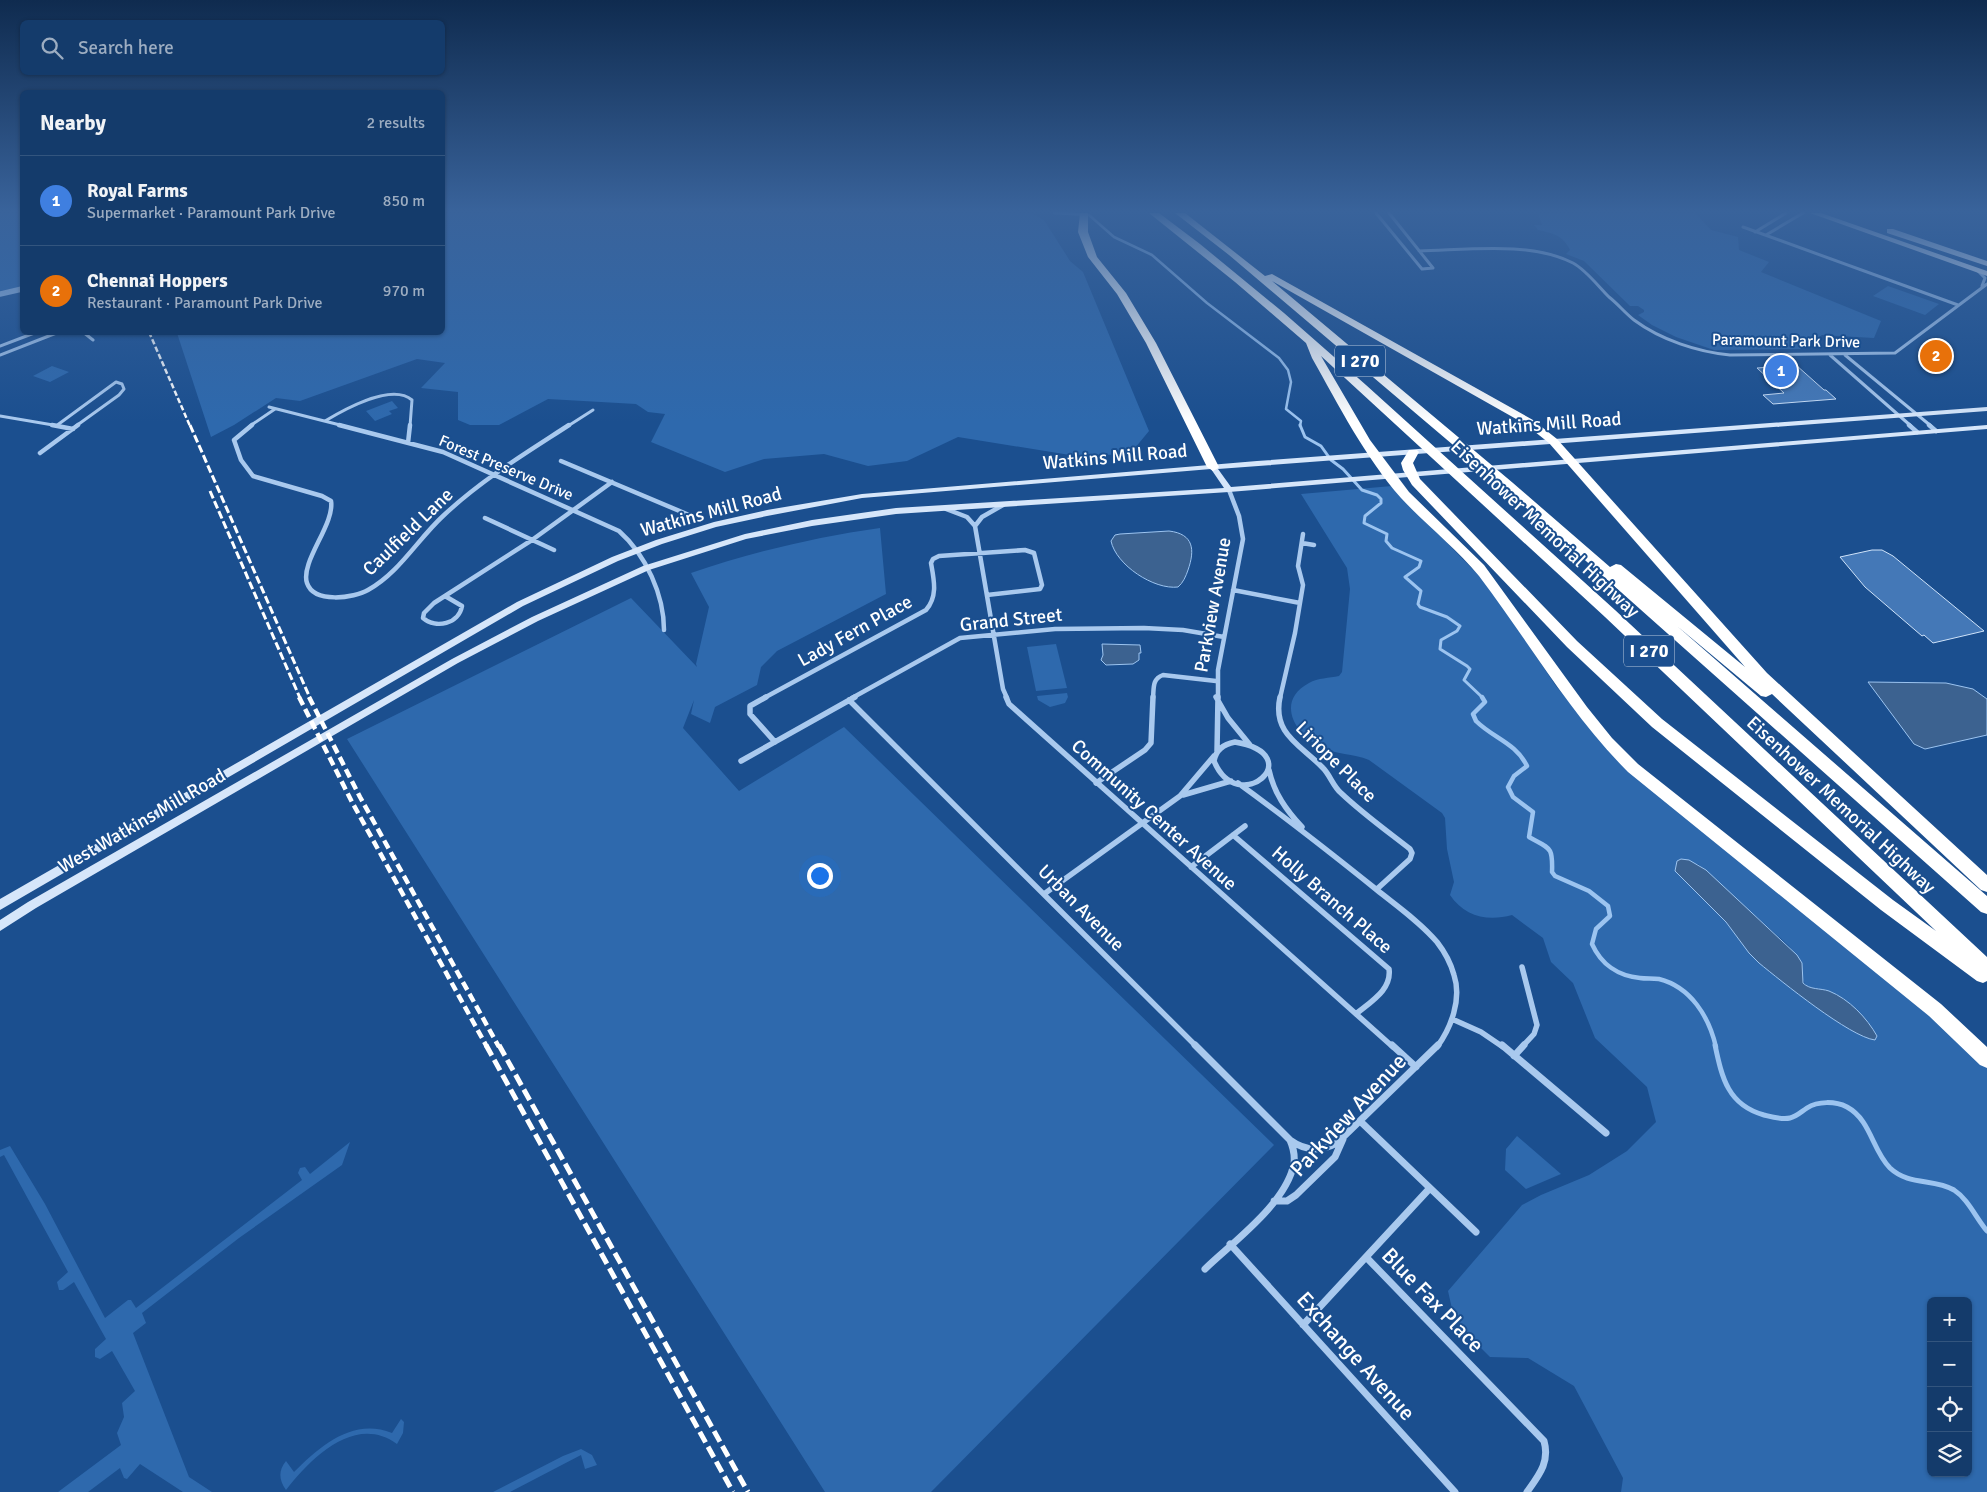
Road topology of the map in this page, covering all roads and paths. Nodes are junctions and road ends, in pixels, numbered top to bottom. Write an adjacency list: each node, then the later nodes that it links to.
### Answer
1 (1113, 283): 41 (highway)
2 (1241, 283): 16 (highway, Eisenhower Memorial Highway / I 270)
3 (1267, 283): 49 (highway, I 270)
4 (1284, 283): 35 (highway)
5 (1595, 283): 20 (street, Paramount Park Drive)
6 (1896, 283): 12 (street)
7 (1983, 283): 9 (street)
8 (1987, 284): 9 (street, Paramount Park Drive)
9 (1982, 286): 12 (street, Paramount Park Drive)
10 (20, 289): 11 (street)
11 (0, 294)
12 (1958, 305): 21 (street, Paramount Park Drive)
13 (29, 335): 18 (street)
14 (51, 335): 19 (street)
15 (87, 335): 17 (street)
16 (1308, 337): 95 (highway, Eisenhower Memorial Highway / I 270); 100 (highway)
17 (93, 340)
18 (0, 346)
19 (0, 355)
20 (1829, 355): 21 (street, Paramount Park Drive); 27 (street)
21 (1844, 355): 26 (street)
22 (268, 407): 23 (street, Forest Preserve Drive)
23 (275, 409): 29 (street, Forest Preserve Drive); 42 (street, Caulfield Lane)
24 (1987, 409): 26 (main road, Watkins Mill Road)
25 (593, 410): 42 (street, Caulfield Lane)
26 (1916, 414): 27 (main road, Watkins Mill Road); 33 (street)
27 (1900, 415): 34 (street); 35 (main road, Watkins Mill Road)
28 (0, 416): 30 (street)
29 (325, 421): 36 (street, Forest Preserve Drive); 36 (street)
30 (56, 426): 32 (street); 32 (street)
31 (1987, 426): 33 (main road, Watkins Mill Road)
32 (73, 429): 37 (street)
33 (1936, 431): 34 (main road, Watkins Mill Road)
34 (1918, 432): 40 (main road, Watkins Mill Road)
35 (1553, 441): 38 (main road, Watkins Mill Road); 40 (highway)
36 (408, 443): 42 (street, Forest Preserve Drive)
37 (40, 452)
38 (1413, 452): 41 (main road, Watkins Mill Road); 43 (highway)
39 (561, 461): 44 (street)
40 (1572, 461): 43 (main road, Watkins Mill Road); 81 (highway)
41 (1213, 467): 45 (main road); 58 (main road, Watkins Mill Road)
42 (494, 475): 48 (street, Forest Preserve Drive)
43 (1413, 478): 45 (main road, Watkins Mill Road); 96 (highway)
44 (612, 482): 48 (street); 50 (street)
45 (1229, 490): 46 (main road, Watkins Mill Road); 61 (street, Parkview Avenue)
46 (1006, 503): 47 (main road, Watkins Mill Road); 52 (street)
47 (941, 507): 52 (street); 60 (main road, Watkins Mill Road)
48 (574, 511): 54 (street); 58 (street, Forest Preserve Drive)
49 (1538, 512): 81 (highway, I 270); 92 (highway, I 270)
50 (689, 515)
51 (485, 518): 54 (street)
52 (975, 526): 59 (street, Community Center Avenue)
53 (1303, 534): 55 (street, Liriope Place)
54 (532, 540): 57 (street); 63 (street)
55 (1302, 543): 56 (street); 64 (street, Liriope Place)
56 (1314, 545)
57 (554, 550)
58 (637, 550): 60 (street, Forest Preserve Drive); 71 (main road, Watkins Mill Road)
59 (979, 553): 62 (street, Community Center Avenue); 62 (street); 72 (street, Lady Fern Place)
60 (646, 568): 65 (street, Forest Preserve Drive); 74 (main road, Watkins Mill Road)
61 (1233, 590): 64 (street); 67 (street, Parkview Avenue)
62 (986, 595): 66 (street, Community Center Avenue)
63 (444, 596): 63 (street)
64 (1300, 603): 89 (street, Liriope Place)
65 (664, 630)
66 (993, 634): 67 (street, Grand Street); 70 (street, Grand Street); 79 (street, Community Center Avenue)
67 (1224, 637): 68 (street, Parkview Avenue)
68 (1216, 682): 69 (street, Parkview Avenue); 79 (street)
69 (1216, 697): 73 (street, Parkview Avenue); 75 (street, Parkview Avenue)
70 (850, 700): 72 (street, Grand Street); 90 (street, Urban Avenue)
71 (297, 733): 91 (main road, West Watkins Mill Road)
72 (775, 742): 76 (street, Grand Street)
73 (1250, 745): 75 (street); 77 (street)
74 (304, 748): 93 (main road, West Watkins Mill Road)
75 (1216, 753): 78 (street); 82 (street)
76 (741, 761)
77 (1269, 768): 80 (street); 85 (street, Parkview Avenue)
78 (1231, 781): 80 (street); 82 (street)
79 (1096, 783): 83 (street, Community Center Avenue)
80 (1238, 784): 85 (street, Parkview Avenue)
81 (1885, 792): 88 (highway, I 270)
82 (1180, 796): 83 (street)
83 (1142, 824): 87 (street, Community Center Avenue); 90 (street)
84 (1245, 826): 86 (street)
85 (1307, 833): 89 (street, Parkview Avenue)
86 (1233, 835): 87 (street); 97 (street, Holly Branch Place)
87 (1190, 867): 97 (street, Community Center Avenue)
88 (1987, 885)
89 (1377, 889): 98 (street, Parkview Avenue)
90 (1044, 894): 105 (street, Urban Avenue)
91 (0, 905)
92 (1987, 907)
93 (0, 926)
94 (1522, 966): 99 (street)
95 (1987, 968)
96 (1987, 978)
97 (1356, 1014): 101 (street, Community Center Avenue)
98 (1452, 1019): 99 (street); 101 (street, Parkview Avenue)
99 (1514, 1056): 103 (street)
100 (1987, 1059)
101 (1416, 1067): 102 (street, Parkview Avenue)
102 (1361, 1122): 104 (street, Parkview Avenue); 106 (street)
103 (1606, 1133)
104 (1343, 1139): 105 (street, Urban Avenue); 107 (street, Parkview Avenue)
105 (1290, 1140): 107 (street)
106 (1430, 1188): 108 (street); 110 (street, Blue Fax Place)
107 (1274, 1201): 109 (street, Parkview Avenue)
108 (1476, 1232)
109 (1230, 1244): 111 (street, Parkview Avenue); 112 (street, Exchange Avenue)
110 (1366, 1257): 112 (street); 114 (street, Blue Fax Place)
111 (1205, 1269)
112 (1303, 1325): 113 (street, Exchange Avenue)
113 (1455, 1492)
114 (1527, 1492)

